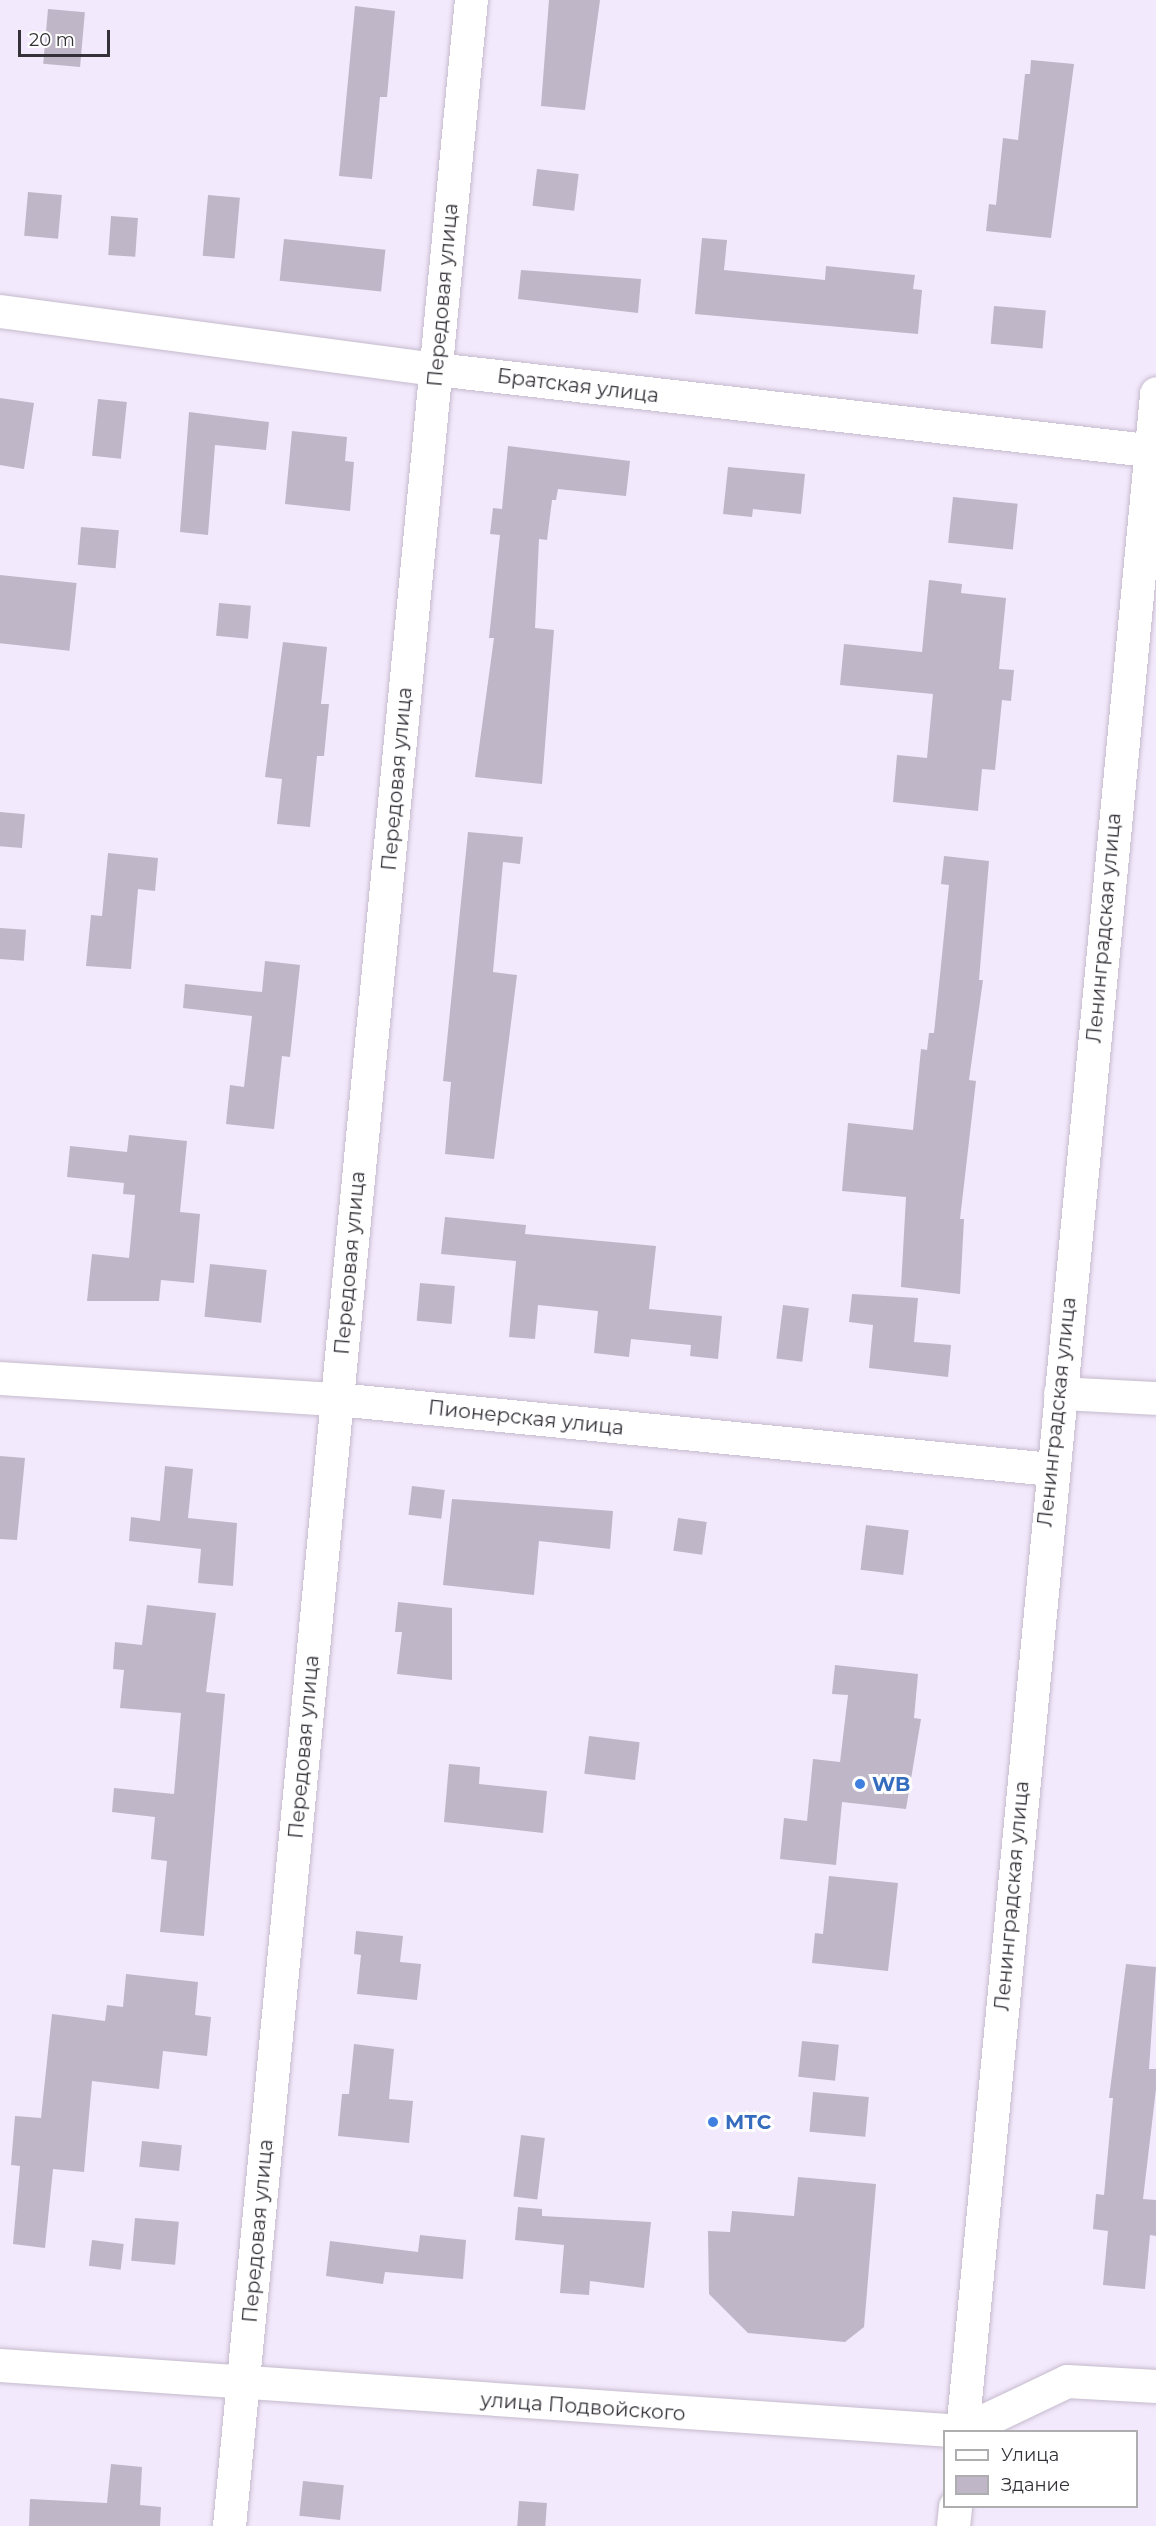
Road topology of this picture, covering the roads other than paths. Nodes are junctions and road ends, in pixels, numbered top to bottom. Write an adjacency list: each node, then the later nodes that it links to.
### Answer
1 (471, 0): 3 (street, Передовая улица)
2 (0, 311): 3 (street, Братская улица)
3 (436, 369): 5 (street, Братская улица); 9 (street, Передовая улица)
4 (1156, 393): 5 (street, Ленинградская улица)
5 (1153, 450): 7 (street, Ленинградская улица)
6 (0, 1378): 9 (street, Пионерская улица)
7 (1060, 1393): 8 (street); 10 (street, Ленинградская улица)
8 (1156, 1398)
9 (337, 1399): 10 (street, Пионерская улица); 12 (street, Передовая улица)
10 (1051, 1469): 15 (street, Ленинградская улица)
11 (0, 2365): 12 (street, улица Подвойского)
12 (243, 2384): 14 (street, улица Подвойского); 18 (street, Передовая улица)
13 (1156, 2386): 16 (street, улица Подвойского)
14 (947, 2430)
15 (962, 2430)
16 (964, 2430)
17 (955, 2508): 19 (street)
18 (230, 2526)
19 (953, 2526)

